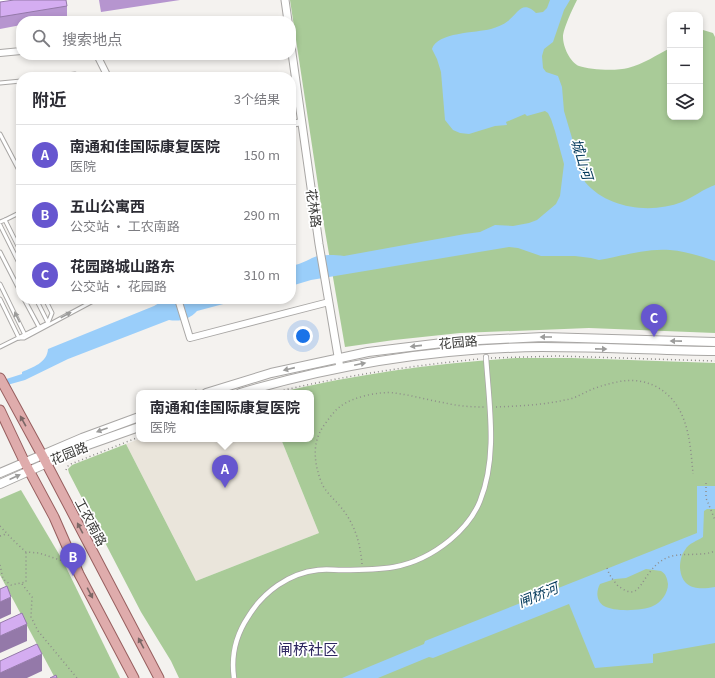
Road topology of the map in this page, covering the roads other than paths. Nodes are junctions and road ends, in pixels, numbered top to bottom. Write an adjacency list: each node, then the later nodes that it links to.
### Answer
1 (13, 0): 3 (street)
2 (286, 0): 4 (street)
3 (0, 2)
4 (288, 16)
5 (16, 51): 6 (street)
6 (0, 53)
7 (100, 60): 9 (street)
8 (293, 60): 10 (street, 花林路)
9 (106, 72)
10 (295, 72)
11 (16, 81): 13 (lane)
12 (296, 81): 14 (street, 花林路)
13 (0, 83)
14 (302, 122): 15 (street); 28 (street, 花林路)
15 (296, 123)
16 (0, 134): 17 (lane)
17 (16, 164)
18 (16, 214): 19 (lane)
19 (5, 220): 20 (lane); 22 (lane)
20 (0, 222)
21 (0, 225): 24 (lane)
22 (16, 242)
23 (0, 252): 25 (lane)
24 (16, 257)
25 (16, 283)
26 (0, 284): 36 (lane, one-way to 26)
27 (0, 299): 37 (lane)
28 (329, 302): 33 (street); 42 (street, 花林路)
29 (27, 304): 35 (lane)
30 (38, 304): 34 (lane)
31 (48, 304): 34 (lane)
32 (88, 304): 37 (lane, one-way to 32)
33 (180, 304)
34 (48, 323): 35 (lane)
35 (39, 328): 36 (lane)
36 (25, 335): 37 (lane)
37 (19, 338): 39 (lane)
38 (715, 342): 42 (main road, 花园路, one-way to 42)
39 (0, 347)
40 (715, 351): 43 (main road, 花园路, one-way to 40)
41 (486, 357): 56 (street)
42 (338, 358): 43 (street, 花林路); 45 (main road, 花园路, one-way to 45)
43 (340, 368): 46 (main road, 花园路)
44 (2, 381): 50 (main road, 工农南路, one-way to 44)
45 (216, 390)
46 (250, 390)
47 (0, 410): 51 (main road)
48 (136, 418): 50 (main road, 花园路, one-way to 50)
49 (136, 428): 50 (main road, 花园路)
50 (44, 459): 51 (main road, 花园路); 55 (main road, 工农南路, one-way to 50)
51 (27, 467): 52 (main road, 花园路); 53 (main road, 花园路, one-way to 51); 54 (main road, one-way to 54)
52 (0, 473)
53 (0, 484)
54 (134, 678)
55 (159, 678)
56 (234, 678)

